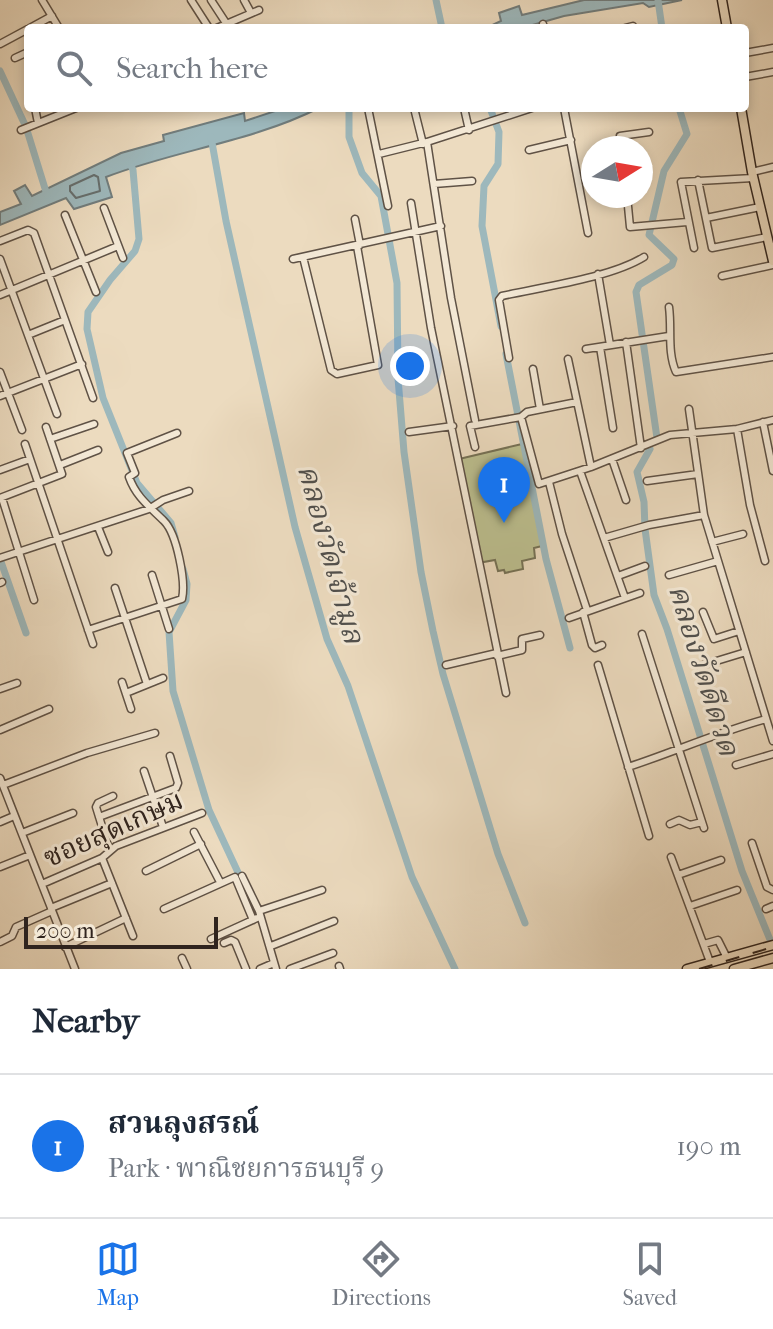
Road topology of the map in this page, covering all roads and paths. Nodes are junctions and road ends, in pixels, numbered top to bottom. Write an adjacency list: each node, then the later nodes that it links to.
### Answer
1 (42, 0): 8 (street)
2 (191, 0): 12 (street)
3 (211, 0): 9 (street)
4 (244, 0): 7 (street)
5 (723, 2): 13 (main road)
6 (259, 10): 7 (street)
7 (250, 11): 9 (street)
8 (52, 16): 10 (street); 11 (street)
9 (226, 23)
10 (37, 24)
11 (57, 24)
12 (206, 24)
13 (726, 24)
14 (24, 31): 15 (street)
15 (0, 44)
16 (773, 48): 17 (street)
17 (749, 52)
18 (24, 54): 19 (street)
19 (15, 58)
20 (773, 72): 21 (street)
21 (749, 76)
22 (36, 112): 30 (street)
23 (66, 112): 30 (street)
24 (369, 112): 38 (street)
25 (415, 112): 36 (street)
26 (465, 112): 32 (street)
27 (522, 112): 32 (street)
28 (565, 112): 35 (street)
29 (742, 112): 40 (main road)
30 (38, 123): 31 (street)
31 (21, 130)
32 (469, 130): 36 (street)
33 (649, 132): 34 (street)
34 (620, 136)
35 (571, 140): 37 (street); 55 (street)
36 (425, 143): 38 (street); 43 (street)
37 (529, 150)
38 (379, 154): 45 (street)
39 (773, 167): 40 (street)
40 (752, 175): 41 (street); 46 (main road)
41 (698, 180): 50 (street); 52 (street)
42 (472, 181): 43 (street)
43 (434, 184): 53 (street)
44 (411, 203): 54 (street)
45 (388, 206)
46 (760, 207): 50 (street); 56 (main road)
47 (104, 208): 58 (street)
48 (628, 208): 52 (street)
49 (65, 215): 66 (street)
50 (706, 215): 52 (street); 56 (street)
51 (355, 219): 59 (street)
52 (687, 219): 60 (street)
53 (441, 226): 54 (street); 96 (street)
54 (417, 232): 59 (street); 100 (street)
55 (588, 233)
56 (767, 237): 67 (main road)
57 (0, 241): 68 (street)
58 (118, 246): 63 (street); 66 (street)
59 (359, 246): 61 (street); 61 (street)
60 (694, 248)
61 (303, 257): 65 (street)
62 (644, 257): 69 (street)
63 (123, 258)
64 (0, 259): 71 (street)
65 (293, 259)
66 (82, 260): 68 (street); 72 (street)
67 (773, 263): 70 (street)
68 (48, 274): 71 (street); 75 (street)
69 (598, 274): 79 (street); 83 (street)
70 (722, 276)
71 (11, 291): 73 (street); 76 (street)
72 (96, 292)
73 (0, 295)
74 (669, 307): 77 (street)
75 (65, 320): 76 (street); 85 (street)
76 (28, 335): 88 (street)
77 (669, 336): 78 (street); 82 (street)
78 (626, 342): 79 (street); 111 (street)
79 (610, 345): 80 (street)
80 (600, 347): 81 (street); 102 (street)
81 (586, 349)
82 (773, 357)
83 (509, 358)
84 (568, 359): 91 (street)
85 (82, 364): 88 (street); 90 (street)
86 (533, 369): 92 (street)
87 (0, 372): 89 (street)
88 (45, 378): 89 (street); 94 (street)
89 (4, 394): 104 (street)
90 (93, 398)
91 (577, 402): 92 (street); 116 (street)
92 (540, 409): 95 (street)
93 (689, 409): 106 (street)
94 (57, 414)
95 (518, 417): 110 (street); 122 (street)
96 (475, 420)
97 (773, 420): 98 (street)
98 (763, 422): 103 (street); 119 (street)
99 (94, 424): 108 (street)
100 (453, 426): 105 (street); 160 (street)
101 (46, 427): 108 (street)
102 (613, 428)
103 (737, 429): 106 (street); 138 (street)
104 (22, 430)
105 (409, 432)
106 (692, 432): 111 (street); 120 (street)
107 (177, 433): 127 (street)
108 (50, 439): 115 (street)
109 (25, 444): 113 (street)
110 (475, 447)
111 (641, 448): 114 (street)
112 (98, 450): 115 (street)
113 (30, 459): 117 (street); 123 (street)
114 (612, 459): 116 (street); 126 (street)
115 (60, 465): 123 (street)
116 (591, 467): 118 (street)
117 (0, 470)
118 (580, 471): 122 (street); 131 (street)
119 (773, 471)
120 (698, 474): 121 (street); 128 (street)
121 (647, 481)
122 (549, 482): 148 (street)
123 (39, 483): 125 (street); 132 (street)
124 (189, 491): 127 (street)
125 (1, 498): 134 (street)
126 (626, 500)
127 (152, 507): 129 (street); 147 (street)
128 (704, 515): 131 (street); 133 (street)
129 (98, 527): 132 (street); 135 (street)
130 (743, 534): 133 (street)
131 (604, 538): 142 (street)
132 (57, 541): 134 (street); 153 (street)
133 (712, 542): 137 (street)
134 (18, 552): 136 (street); 146 (street)
135 (108, 552)
136 (2, 557)
137 (718, 561): 141 (street); 154 (street)
138 (765, 561)
139 (645, 566): 142 (street)
140 (152, 575): 147 (street)
141 (669, 575)
142 (618, 576): 145 (street)
143 (115, 588): 150 (street)
144 (640, 593): 145 (street)
145 (625, 598): 148 (street)
146 (34, 600)
147 (161, 606): 150 (street); 152 (street)
148 (585, 611): 151 (street); 158 (street)
149 (703, 612): 154 (street)
150 (125, 618): 153 (street); 167 (street)
151 (569, 618)
152 (169, 629)
153 (88, 630): 157 (street)
154 (739, 631): 159 (street)
155 (642, 634): 177 (street)
156 (540, 635): 160 (street)
157 (93, 644)
158 (602, 645)
159 (746, 652): 163 (street); 173 (street)
160 (497, 654): 161 (street); 170 (street)
161 (446, 665)
162 (598, 665): 181 (street)
163 (700, 666)
164 (163, 678): 167 (street)
165 (122, 682): 169 (street)
166 (17, 683): 168 (street)
167 (147, 684): 169 (street)
168 (0, 689)
169 (126, 693): 172 (street)
170 (506, 693)
171 (49, 709): 174 (street)
172 (131, 709)
173 (766, 719): 176 (street); 177 (street)
174 (0, 730)
175 (155, 733): 183 (street)
176 (772, 737)
177 (680, 751): 181 (street); 191 (street)
178 (773, 754): 180 (street)
179 (170, 756): 185 (street)
180 (736, 765)
181 (628, 767): 195 (street)
182 (144, 771): 185 (street)
183 (1, 781): 188 (street)
184 (113, 796): 189 (street)
185 (152, 797): 189 (street); 192 (street)
186 (73, 813): 194 (street)
187 (202, 813): 192 (street, ซอยสุดเกษม)
188 (14, 816): 190 (street); 194 (street)
189 (99, 817): 198 (street)
190 (0, 822)
191 (670, 824)
192 (163, 827): 198 (street, ซอยสุดเกษม)
193 (194, 832): 197 (street)
194 (22, 833): 199 (street)
195 (649, 836)
196 (752, 843): 212 (street)
197 (201, 844): 204 (street); 207 (street)
198 (109, 849): 201 (street, ซอยสุดเกษม)
199 (30, 855): 203 (street); 209 (street)
200 (671, 857): 205 (street)
201 (102, 858): 208 (street); 209 (street, ซอยสุดเกษม)
202 (721, 860): 205 (street)
203 (0, 867)
204 (146, 871)
205 (678, 875): 213 (street)
206 (242, 876): 216 (street)
207 (220, 882): 215 (street); 216 (street)
208 (112, 883): 214 (street); 217 (street)
209 (42, 884): 214 (street)
210 (322, 890): 216 (street)
211 (737, 890): 213 (street)
212 (773, 890)
213 (690, 906): 223 (street)
214 (52, 909): 221 (street); 226 (street)
215 (164, 909)
216 (257, 916): 220 (street); 225 (street)
217 (126, 918): 219 (street); 226 (street)
218 (334, 921): 225 (street)
219 (133, 936)
220 (211, 939)
221 (0, 942)
222 (224, 943): 235 (street)
223 (704, 944): 229 (street); 231 (street)
224 (772, 945): 229 (main road)
225 (271, 946): 232 (street)
226 (65, 947): 233 (street)
227 (333, 953): 237 (street)
228 (182, 958): 234 (street)
229 (727, 958): 231 (main road)
230 (773, 958): 239 (main road)
231 (710, 962): 238 (main road)
232 (275, 966): 236 (street)
233 (75, 969)
234 (187, 969)
235 (246, 969)
236 (260, 969)
237 (290, 969)
238 (687, 969)
239 (734, 969)

